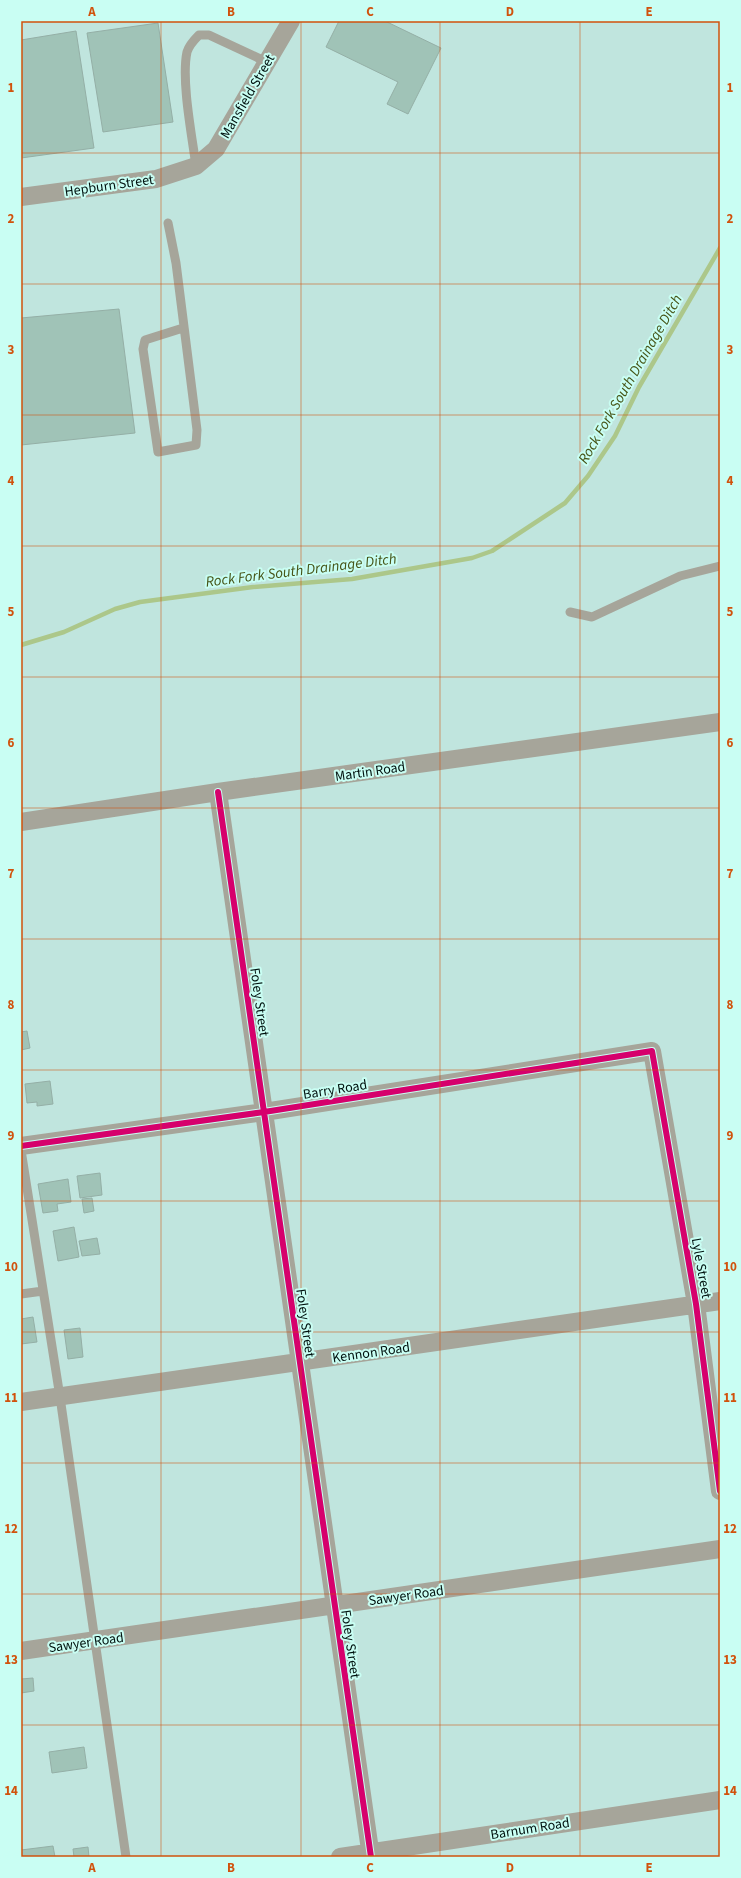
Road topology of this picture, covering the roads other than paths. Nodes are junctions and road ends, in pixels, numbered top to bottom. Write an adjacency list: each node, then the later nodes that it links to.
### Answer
1 (291, 21): 2 (street, Mansfield Street)
2 (267, 62): 3 (street, Mansfield Street); 3 (lane)
3 (196, 166): 4 (street, Hepburn Street)
4 (21, 197)
5 (168, 223): 6 (lane)
6 (183, 328): 6 (lane)
7 (720, 566): 8 (lane)
8 (570, 612)
9 (720, 722): 10 (street, Martin Road)
10 (218, 792): 11 (street, Martin Road); 13 (street, Foley Street)
11 (21, 822)
12 (652, 1051): 13 (street, Barry Road); 19 (street, Lyle Street)
13 (264, 1112): 14 (street, Barry Road); 20 (street, Foley Street)
14 (21, 1146)
15 (21, 1150): 16 (lane)
16 (43, 1291): 17 (lane); 21 (lane)
17 (21, 1294)
18 (720, 1301): 19 (street, Kennon Road)
19 (696, 1304): 20 (street, Kennon Road); 23 (street, Lyle Street)
20 (300, 1362): 21 (street, Kennon Road); 25 (street, Foley Street)
21 (60, 1397): 22 (street, Kennon Road); 26 (lane)
22 (21, 1402)
23 (720, 1491)
24 (720, 1549): 25 (street, Sawyer Road)
25 (334, 1606): 26 (street, Sawyer Road); 29 (street, Foley Street)
26 (94, 1641): 27 (street, Sawyer Road); 30 (lane)
27 (21, 1651)
28 (720, 1800): 29 (street, Barnum Road)
29 (370, 1855): 31 (street, Barnum Road)
30 (126, 1857)
31 (340, 1857)

